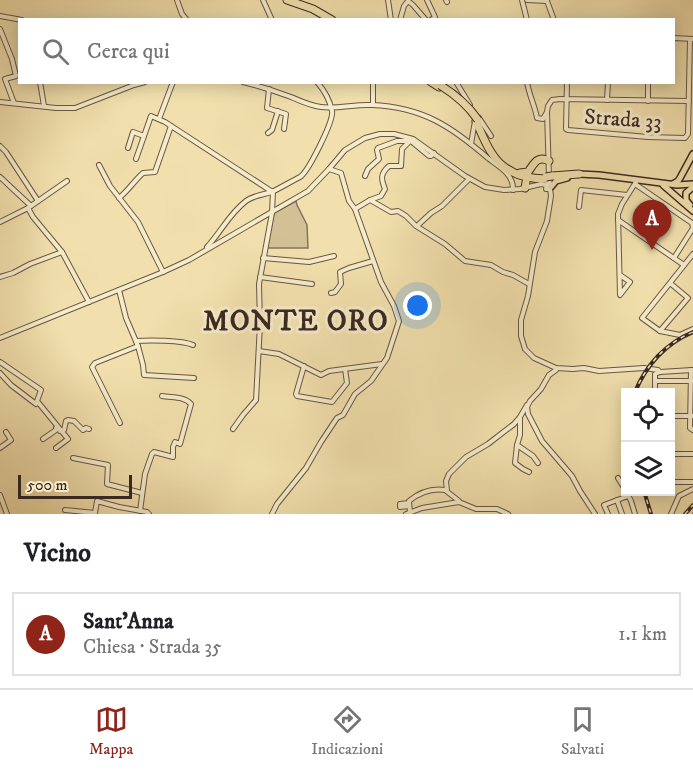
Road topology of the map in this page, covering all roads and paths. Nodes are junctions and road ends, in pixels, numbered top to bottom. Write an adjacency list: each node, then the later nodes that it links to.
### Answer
1 (177, 0): 12 (street)
2 (263, 0): 13 (street)
3 (287, 0): 10 (highway)
4 (295, 0): 10 (highway)
5 (388, 0): 15 (street)
6 (428, 0): 18 (street)
7 (520, 0): 19 (street)
8 (527, 0): 9 (street)
9 (548, 0): 20 (street)
10 (321, 12): 14 (highway)
11 (0, 16): 21 (street)
12 (185, 18)
13 (271, 18)
14 (331, 18)
15 (391, 18)
16 (401, 18): 17 (street)
17 (424, 18)
18 (434, 18)
19 (526, 18)
20 (553, 18)
21 (18, 19)
22 (0, 29): 43 (street)
23 (675, 38): 24 (street)
24 (692, 41): 41 (street, Strada 33)
25 (40, 84): 45 (street)
26 (138, 84): 45 (street)
27 (172, 84): 49 (street)
28 (251, 84): 37 (street)
29 (319, 84): 46 (street)
30 (373, 84): 44 (street)
31 (436, 84): 50 (highway, bridge)
32 (457, 84): 50 (street)
33 (527, 84): 48 (street)
34 (567, 84): 38 (street)
35 (608, 84): 39 (street)
36 (648, 84): 40 (street)
37 (270, 89): 46 (street); 47 (street)
38 (567, 99): 39 (street); 41 (street, Strada 33); 48 (street)
39 (607, 100): 40 (street)
40 (648, 101): 41 (street)
41 (689, 101)
42 (0, 102): 43 (street)
43 (14, 104): 45 (street)
44 (373, 105): 46 (street); 57 (street)
45 (44, 106)
46 (330, 107): 81 (street)
47 (278, 111): 52 (street); 53 (street)
48 (547, 112): 60 (street)
49 (159, 119): 51 (street); 54 (street)
50 (477, 119): 55 (street); 57 (street); 69 (highway); 70 (highway)
51 (171, 126): 81 (street); 83 (street)
52 (284, 129)
53 (268, 133)
54 (144, 136): 59 (street); 63 (street)
55 (491, 136)
56 (411, 141): 61 (street); 72 (street); 84 (street)
57 (471, 144): 78 (street)
58 (0, 146): 85 (street)
59 (128, 148)
60 (548, 152): 64 (highway)
61 (434, 153): 68 (street); 74 (street)
62 (693, 154): 79 (main road)
63 (136, 159)
64 (545, 161): 67 (highway); 76 (street)
65 (693, 161): 80 (main road)
66 (99, 165): 83 (street)
67 (531, 167): 70 (highway); 76 (highway)
68 (329, 169): 88 (street); 90 (street)
69 (510, 171): 76 (highway); 76 (highway)
70 (520, 173): 76 (highway)
71 (580, 175): 76 (highway); 77 (main road); 79 (main road)
72 (365, 176)
73 (0, 177): 86 (street)
74 (470, 179): 78 (street); 93 (street)
75 (67, 182): 85 (street)
76 (542, 183): 78 (street); 108 (street)
77 (635, 183): 79 (main road); 82 (street); 99 (street)
78 (512, 185)
79 (666, 185): 80 (main road); 89 (main road)
80 (693, 185): 89 (main road)
81 (272, 191): 90 (street); 96 (street)
82 (627, 195): 87 (street); 91 (street)
83 (119, 198): 102 (street)
84 (370, 200): 88 (street); 93 (street)
85 (38, 201): 86 (street)
86 (29, 207): 92 (street); 94 (street)
87 (579, 207)
88 (355, 209): 100 (street)
89 (693, 209)
90 (272, 213): 96 (street); 98 (street)
91 (618, 220): 99 (street); 103 (street)
92 (0, 222)
93 (417, 226): 108 (street)
94 (62, 252): 104 (street); 111 (street)
95 (693, 254): 101 (street)
96 (197, 255): 102 (street)
97 (334, 256): 98 (street)
98 (263, 258): 105 (street)
99 (674, 258): 101 (street)
100 (373, 261): 110 (street); 119 (street)
101 (684, 265): 106 (street)
102 (163, 272): 109 (street)
103 (620, 275): 103 (street)
104 (0, 277)
105 (260, 277): 107 (street); 117 (street)
106 (670, 283): 113 (street); 113 (street)
107 (312, 284)
108 (529, 285): 121 (street)
109 (119, 290): 111 (street); 115 (street)
110 (331, 293)
111 (89, 302): 114 (street)
112 (693, 329): 113 (street)
113 (660, 331)
114 (0, 338)
115 (137, 344): 116 (street); 126 (street); 135 (street)
116 (193, 345)
117 (259, 350): 120 (street); 137 (street)
118 (0, 362): 139 (street)
119 (383, 364): 122 (street); 168 (street)
120 (304, 366): 122 (street); 122 (street)
121 (556, 368): 124 (street); 131 (street)
122 (345, 369)
123 (692, 370): 124 (street); 128 (street)
124 (660, 372): 129 (street)
125 (0, 373): 141 (street)
126 (194, 378)
127 (657, 381): 128 (street)
128 (692, 381): 133 (street)
129 (655, 388)
130 (162, 396): 156 (street)
131 (528, 404): 134 (street); 170 (street)
132 (675, 416): 133 (street)
133 (692, 416): 138 (street)
134 (520, 417): 142 (street); 155 (street)
135 (120, 423)
136 (89, 429): 139 (street)
137 (233, 429)
138 (693, 430)
139 (60, 431): 144 (street)
140 (6, 432): 143 (street)
141 (43, 439)
142 (517, 445): 148 (street); 149 (street)
143 (0, 448)
144 (56, 448)
145 (675, 454): 146 (street)
146 (693, 454)
147 (73, 458): 156 (street)
148 (538, 463)
149 (529, 472)
150 (618, 478): 153 (street)
151 (675, 482): 152 (street)
152 (693, 482)
153 (621, 483)
154 (693, 489): 173 (street)
155 (447, 491): 161 (street); 164 (street)
156 (142, 493): 163 (street)
157 (0, 495): 166 (street)
158 (622, 496): 160 (street)
159 (628, 496): 165 (street)
160 (617, 500): 171 (street); 172 (street)
161 (459, 501): 164 (street); 169 (street)
162 (65, 510): 163 (street)
163 (140, 511): 167 (street)
164 (408, 513)
165 (633, 513)
166 (7, 514)
167 (149, 514)
168 (272, 514)
169 (508, 514)
170 (596, 514)
171 (608, 514)
172 (622, 514)
173 (671, 514)

